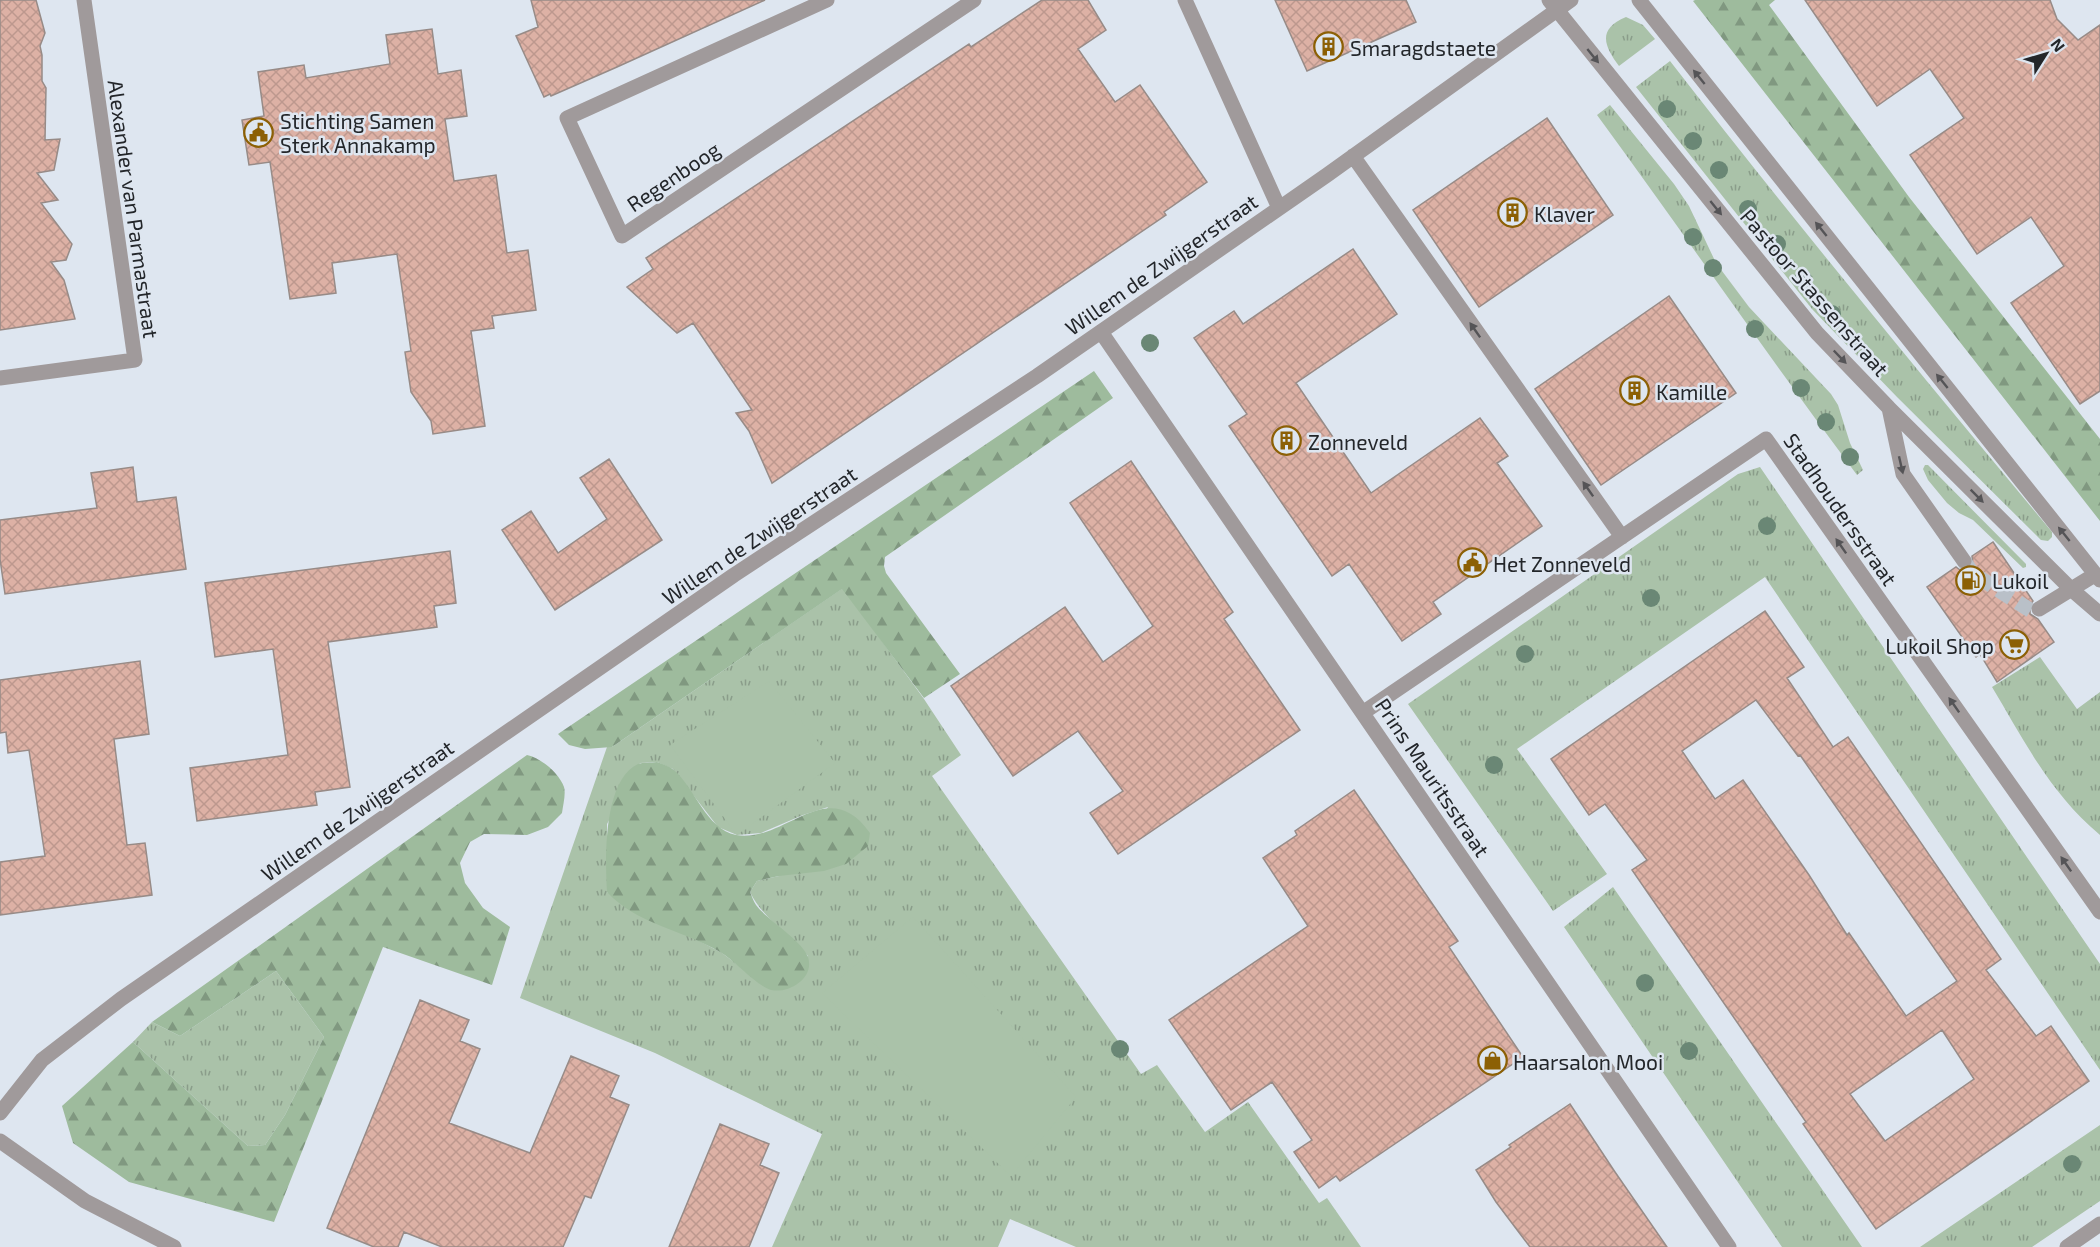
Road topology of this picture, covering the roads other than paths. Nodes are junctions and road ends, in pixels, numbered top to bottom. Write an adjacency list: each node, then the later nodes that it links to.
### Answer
1 (84, 0): 11 (street, Alexander van Parmastraat)
2 (827, 0): 3 (street, Regenboog)
3 (974, 0)
4 (1185, 0): 9 (street)
5 (1571, 0): 7 (street, Willem de Zwijgerstraat)
6 (1639, 0): 15 (street, Pastoor Stassenstraat, one-way to 6)
7 (1553, 5): 8 (street, Willem de Zwijgerstraat); 12 (street, Pastoor Stassenstraat, one-way to 12)
8 (1353, 156): 9 (street, Willem de Zwijgerstraat); 13 (street, one-way to 8)
9 (1280, 208): 10 (street, Willem de Zwijgerstraat)
10 (1101, 332): 19 (street, Prins Mauritsstraat); 21 (street, Willem de Zwijgerstraat)
11 (0, 378)
12 (1889, 408): 14 (street, one-way to 14); 16 (street, Pastoor Stassenstraat, one-way to 16)
13 (1622, 537): 19 (street, Stadhoudersstraat); 20 (street, Stadhoudersstraat, one-way to 13)
14 (1964, 561)
15 (2098, 577): 16 (street)
16 (2071, 589): 17 (street); 18 (street, Pastoor Stassenstraat)
17 (2039, 609)
18 (2100, 614)
19 (1364, 712): 26 (street, Prins Mauritsstraat)
20 (2100, 912)
21 (0, 1113)
22 (0, 1141): 24 (street)
23 (2100, 1224): 27 (street)
24 (158, 1244): 25 (street)
25 (174, 1247)
26 (1729, 1247)
27 (2067, 1247)

